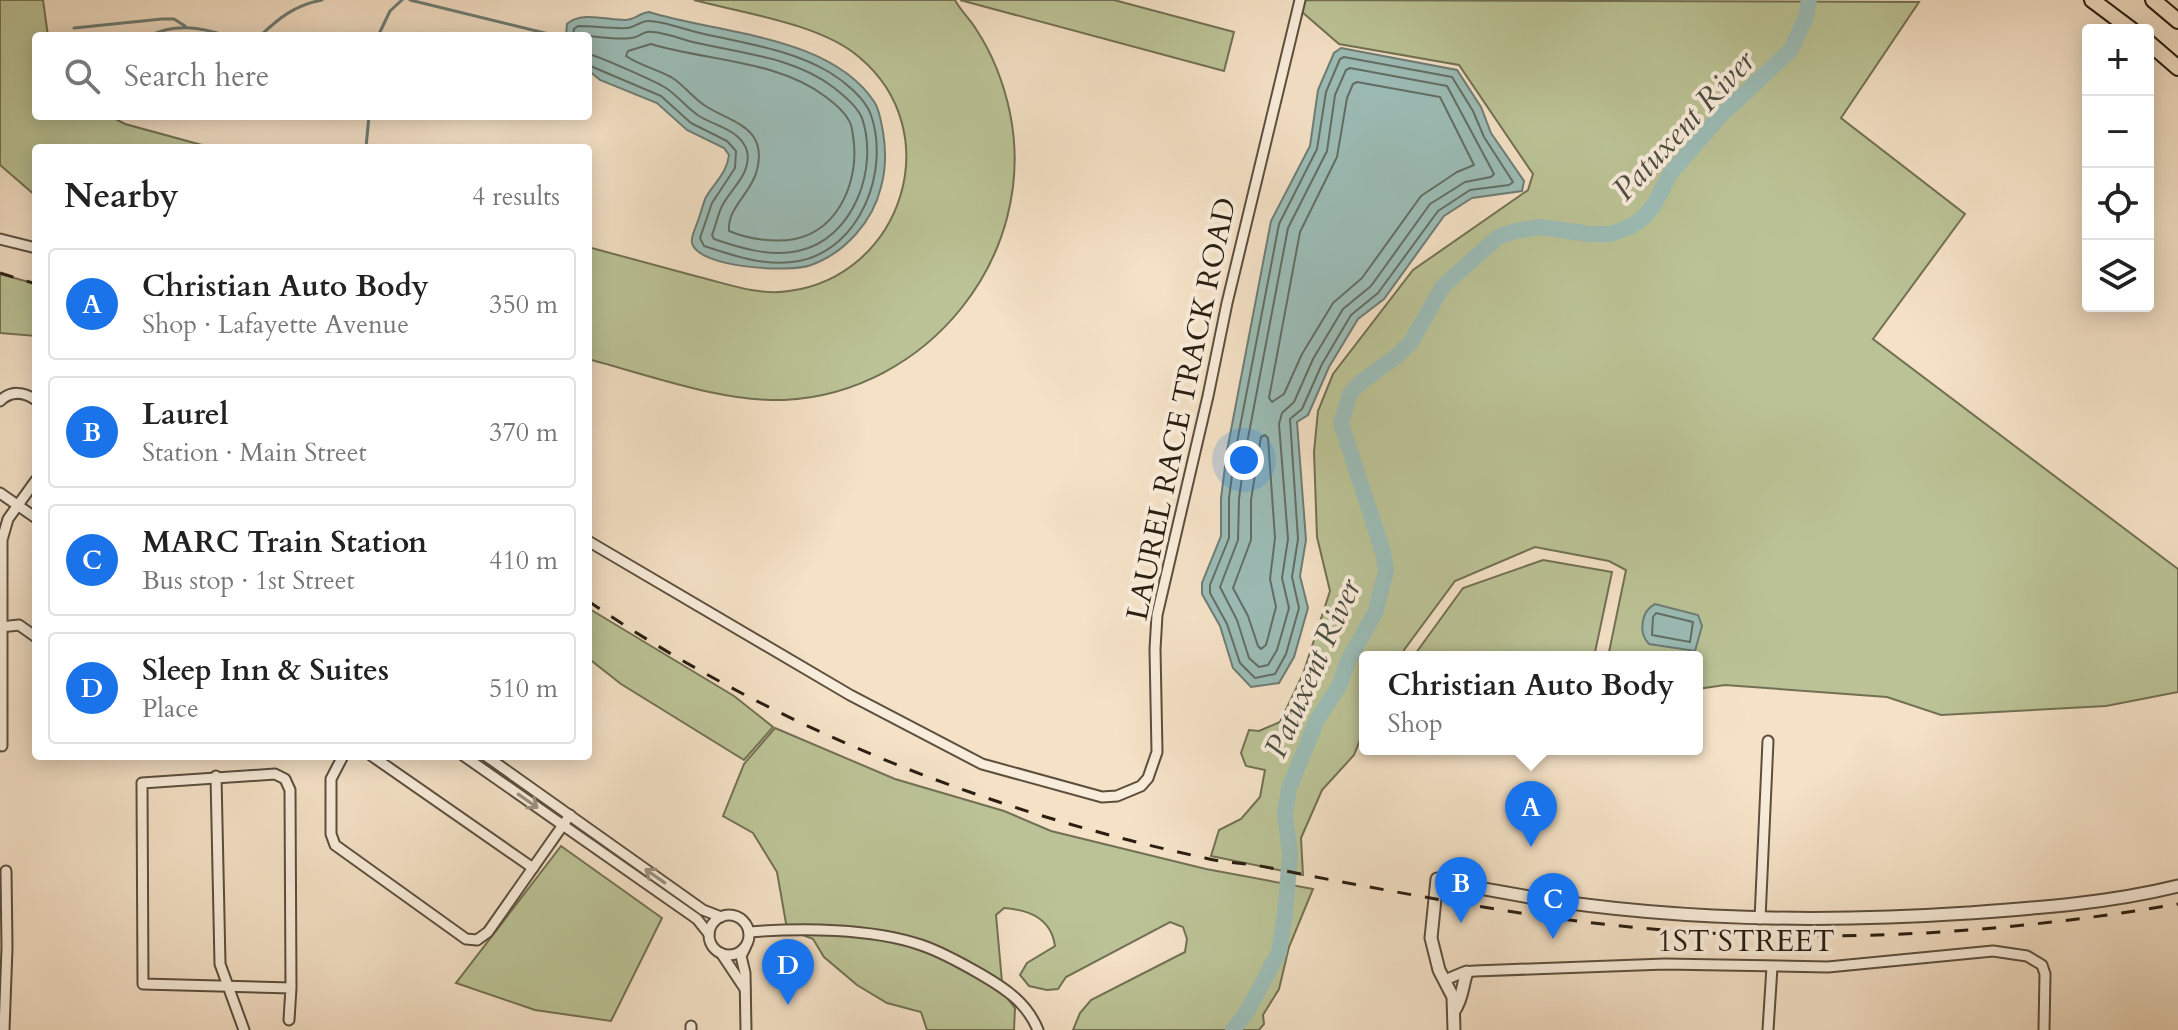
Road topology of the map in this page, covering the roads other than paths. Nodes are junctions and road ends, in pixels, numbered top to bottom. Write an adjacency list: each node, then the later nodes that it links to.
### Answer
1 (1300, 0): 16 (street, LAUREL RACE TRACK ROAD)
2 (2092, 0): 5 (main road)
3 (2153, 0): 4 (main road)
4 (2178, 21)
5 (2124, 24)
6 (2154, 47): 7 (main road)
7 (2178, 68)
8 (0, 239): 9 (street)
9 (32, 247)
10 (32, 397): 11 (street)
11 (0, 401)
12 (32, 486): 14 (street)
13 (0, 493): 14 (street)
14 (18, 506): 15 (street); 17 (street)
15 (32, 515)
16 (592, 543)
17 (1, 627): 18 (street); 19 (street)
18 (32, 634)
19 (1, 712): 21 (street)
20 (1768, 741): 33 (street)
21 (2, 746)
22 (341, 760): 29 (street)
23 (378, 760): 29 (street)
24 (470, 760): 28 (street, one-way to 28)
25 (492, 760): 27 (street)
26 (216, 776): 41 (street); 41 (street); 42 (street)
27 (570, 815): 28 (street); 32 (street, one-way to 27)
28 (563, 826): 29 (street); 35 (street)
29 (533, 868)
30 (6, 871): 46 (street)
31 (2178, 886): 33 (street)
32 (721, 917): 34 (street); 35 (street)
33 (1760, 919): 40 (street)
34 (749, 932): 36 (street); 49 (street)
35 (709, 934): 37 (street)
36 (745, 948): 37 (street); 43 (street)
37 (721, 953): 43 (street)
38 (1772, 967): 39 (street, 1ST STREET); 51 (street); 52 (street, 1ST STREET)
39 (1467, 972): 40 (street, 1ST STREET); 44 (street)
40 (1445, 980): 44 (street)
41 (227, 987): 42 (street); 47 (street)
42 (291, 988): 45 (street)
43 (745, 989): 48 (street)
44 (1454, 1011): 50 (street)
45 (289, 1020)
46 (4, 1030)
47 (244, 1030)
48 (746, 1030)
49 (1038, 1030)
50 (1454, 1030)
51 (1768, 1030)
52 (2044, 1030)

